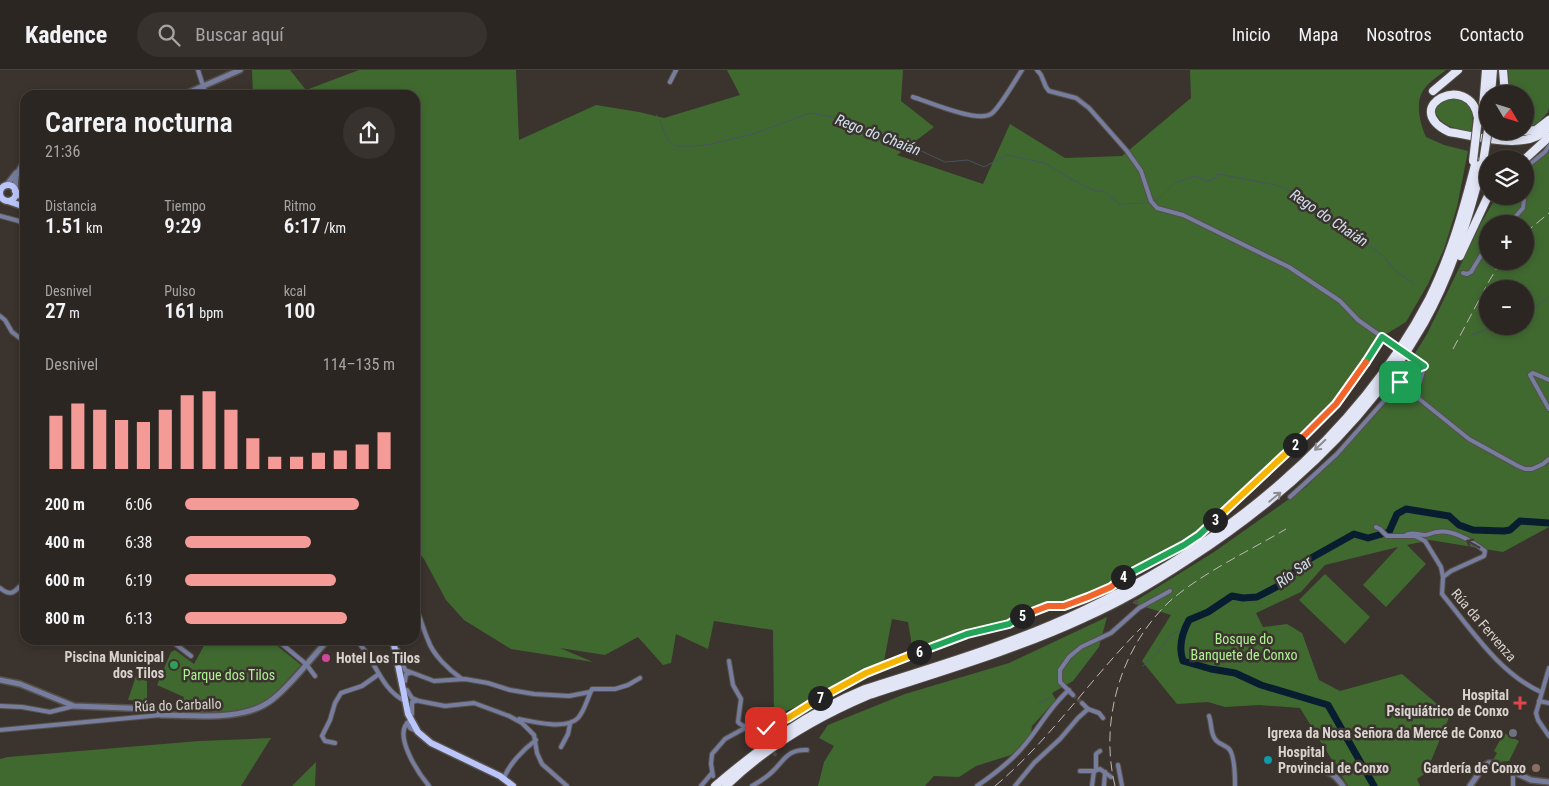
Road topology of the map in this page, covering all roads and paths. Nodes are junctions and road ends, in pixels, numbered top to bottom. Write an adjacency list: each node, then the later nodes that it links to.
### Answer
1 (198, 70): 16 (street)
2 (230, 70): 11 (street)
3 (240, 70): 11 (street)
4 (676, 70): 12 (street)
5 (1022, 70): 19 (street)
6 (1037, 70): 51 (street)
7 (1458, 70): 24 (highway)
8 (1486, 70): 13 (highway)
9 (1492, 70): 14 (highway)
10 (1503, 70): 15 (highway)
11 (226, 77): 16 (street)
12 (670, 82)
13 (1484, 85)
14 (1491, 85)
15 (1504, 85)
16 (203, 87): 17 (street); 18 (street)
17 (196, 90)
18 (204, 90)
19 (913, 96)
20 (1479, 116): 26 (highway)
21 (1549, 120): 23 (highway)
22 (1549, 126): 27 (highway)
23 (1534, 130)
24 (1549, 132)
25 (1479, 133): 35 (highway, bridge)
26 (1479, 137)
27 (1534, 138)
28 (1549, 138): 33 (highway)
29 (1485, 140): 35 (highway, bridge)
30 (1500, 140): 31 (highway)
31 (1529, 140)
32 (1549, 146): 34 (street)
33 (1534, 151)
34 (1534, 161)
35 (1477, 162): 49 (highway); 129 (highway, one-way to 129)
36 (20, 169): 37 (street); 38 (street)
37 (4, 185): 38 (main road); 39 (main road)
38 (15, 191): 40 (main road); 41 (main road)
39 (1, 196): 41 (main road)
40 (20, 196)
41 (8, 201): 42 (main road)
42 (20, 205)
43 (1484, 205): 49 (highway)
44 (0, 216): 45 (street)
45 (20, 222)
46 (1479, 259): 47 (street)
47 (1463, 273)
48 (0, 316): 50 (street)
49 (1425, 321): 130 (highway, one-way to 49)
50 (20, 338)
51 (1383, 338): 52 (street, bridge); 103 (street)
52 (1422, 364): 55 (street); 56 (street)
53 (1549, 380): 54 (street)
54 (1549, 409)
55 (1549, 459)
56 (1290, 497)
57 (1376, 527): 58 (street, Rúa da Fervenza)
58 (1405, 536): 59 (street, Rúa da Fervenza); 59 (street, one-way to 58)
59 (1443, 577): 85 (street, Rúa da Fervenza)
60 (20, 586): 61 (street)
61 (0, 588)
62 (1170, 591): 83 (street)
63 (420, 616): 80 (street)
64 (176, 645): 71 (street)
65 (283, 645): 73 (street)
66 (323, 645): 73 (street, Rúa do Carballo)
67 (361, 645): 76 (street)
68 (396, 645): 70 (main road)
69 (396, 645): 87 (main road)
70 (398, 650): 75 (street); 82 (main road)
71 (190, 656)
72 (729, 661): 101 (street)
73 (306, 664): 78 (street); 95 (street, Rúa do Carballo)
74 (1549, 668): 77 (street)
75 (410, 673): 80 (street); 82 (street)
76 (379, 674): 87 (street); 107 (street)
77 (1548, 675): 85 (street)
78 (314, 676)
79 (640, 678): 84 (street)
80 (462, 679): 84 (street)
81 (0, 680): 93 (street)
82 (405, 681): 87 (main road)
83 (1068, 689): 86 (street); 132 (street)
84 (590, 692): 100 (street)
85 (1541, 692): 89 (street)
86 (1073, 695)
87 (407, 696): 88 (street); 99 (main road)
88 (419, 701): 98 (street); 99 (street)
89 (1539, 701): 90 (street); 104 (street)
90 (1549, 702)
91 (1082, 703): 94 (street)
92 (0, 706): 93 (street)
93 (74, 706): 95 (street)
94 (1088, 709): 97 (street); 133 (street)
95 (161, 715): 102 (street, Rúa do Carballo)
96 (1209, 716): 136 (street)
97 (1103, 718)
98 (514, 719): 100 (street); 106 (street)
99 (411, 721): 105 (main road); 105 (street); 120 (main road); 125 (street)
100 (570, 724): 109 (street)
101 (745, 728): 103 (street); 128 (street)
102 (0, 730)
103 (758, 732): 108 (street)
104 (1549, 736)
105 (429, 738): 120 (main road)
106 (536, 740): 120 (street); 127 (street)
107 (335, 742)
108 (756, 743)
109 (561, 747)
110 (807, 750): 113 (street)
111 (1100, 751): 115 (street)
112 (778, 756): 113 (street)
113 (783, 758): 131 (street)
114 (1118, 765): 135 (street)
115 (1095, 770): 117 (street); 118 (street); 134 (street)
116 (1318, 770): 137 (street)
117 (1080, 771)
118 (1105, 772): 121 (street); 123 (street)
119 (1513, 772): 122 (street); 138 (street); 139 (street)
120 (504, 777): 126 (main road)
121 (1110, 777)
122 (1549, 782)
123 (1104, 784): 124 (street)
124 (1110, 784)
125 (429, 786)
126 (514, 786)
127 (567, 786)
128 (701, 786)
129 (715, 786)
130 (726, 786)
131 (752, 786)
132 (977, 786)
133 (1015, 786)
134 (1092, 786)
135 (1122, 786)
136 (1235, 786)
137 (1343, 786)
138 (1470, 786)
139 (1513, 786)

